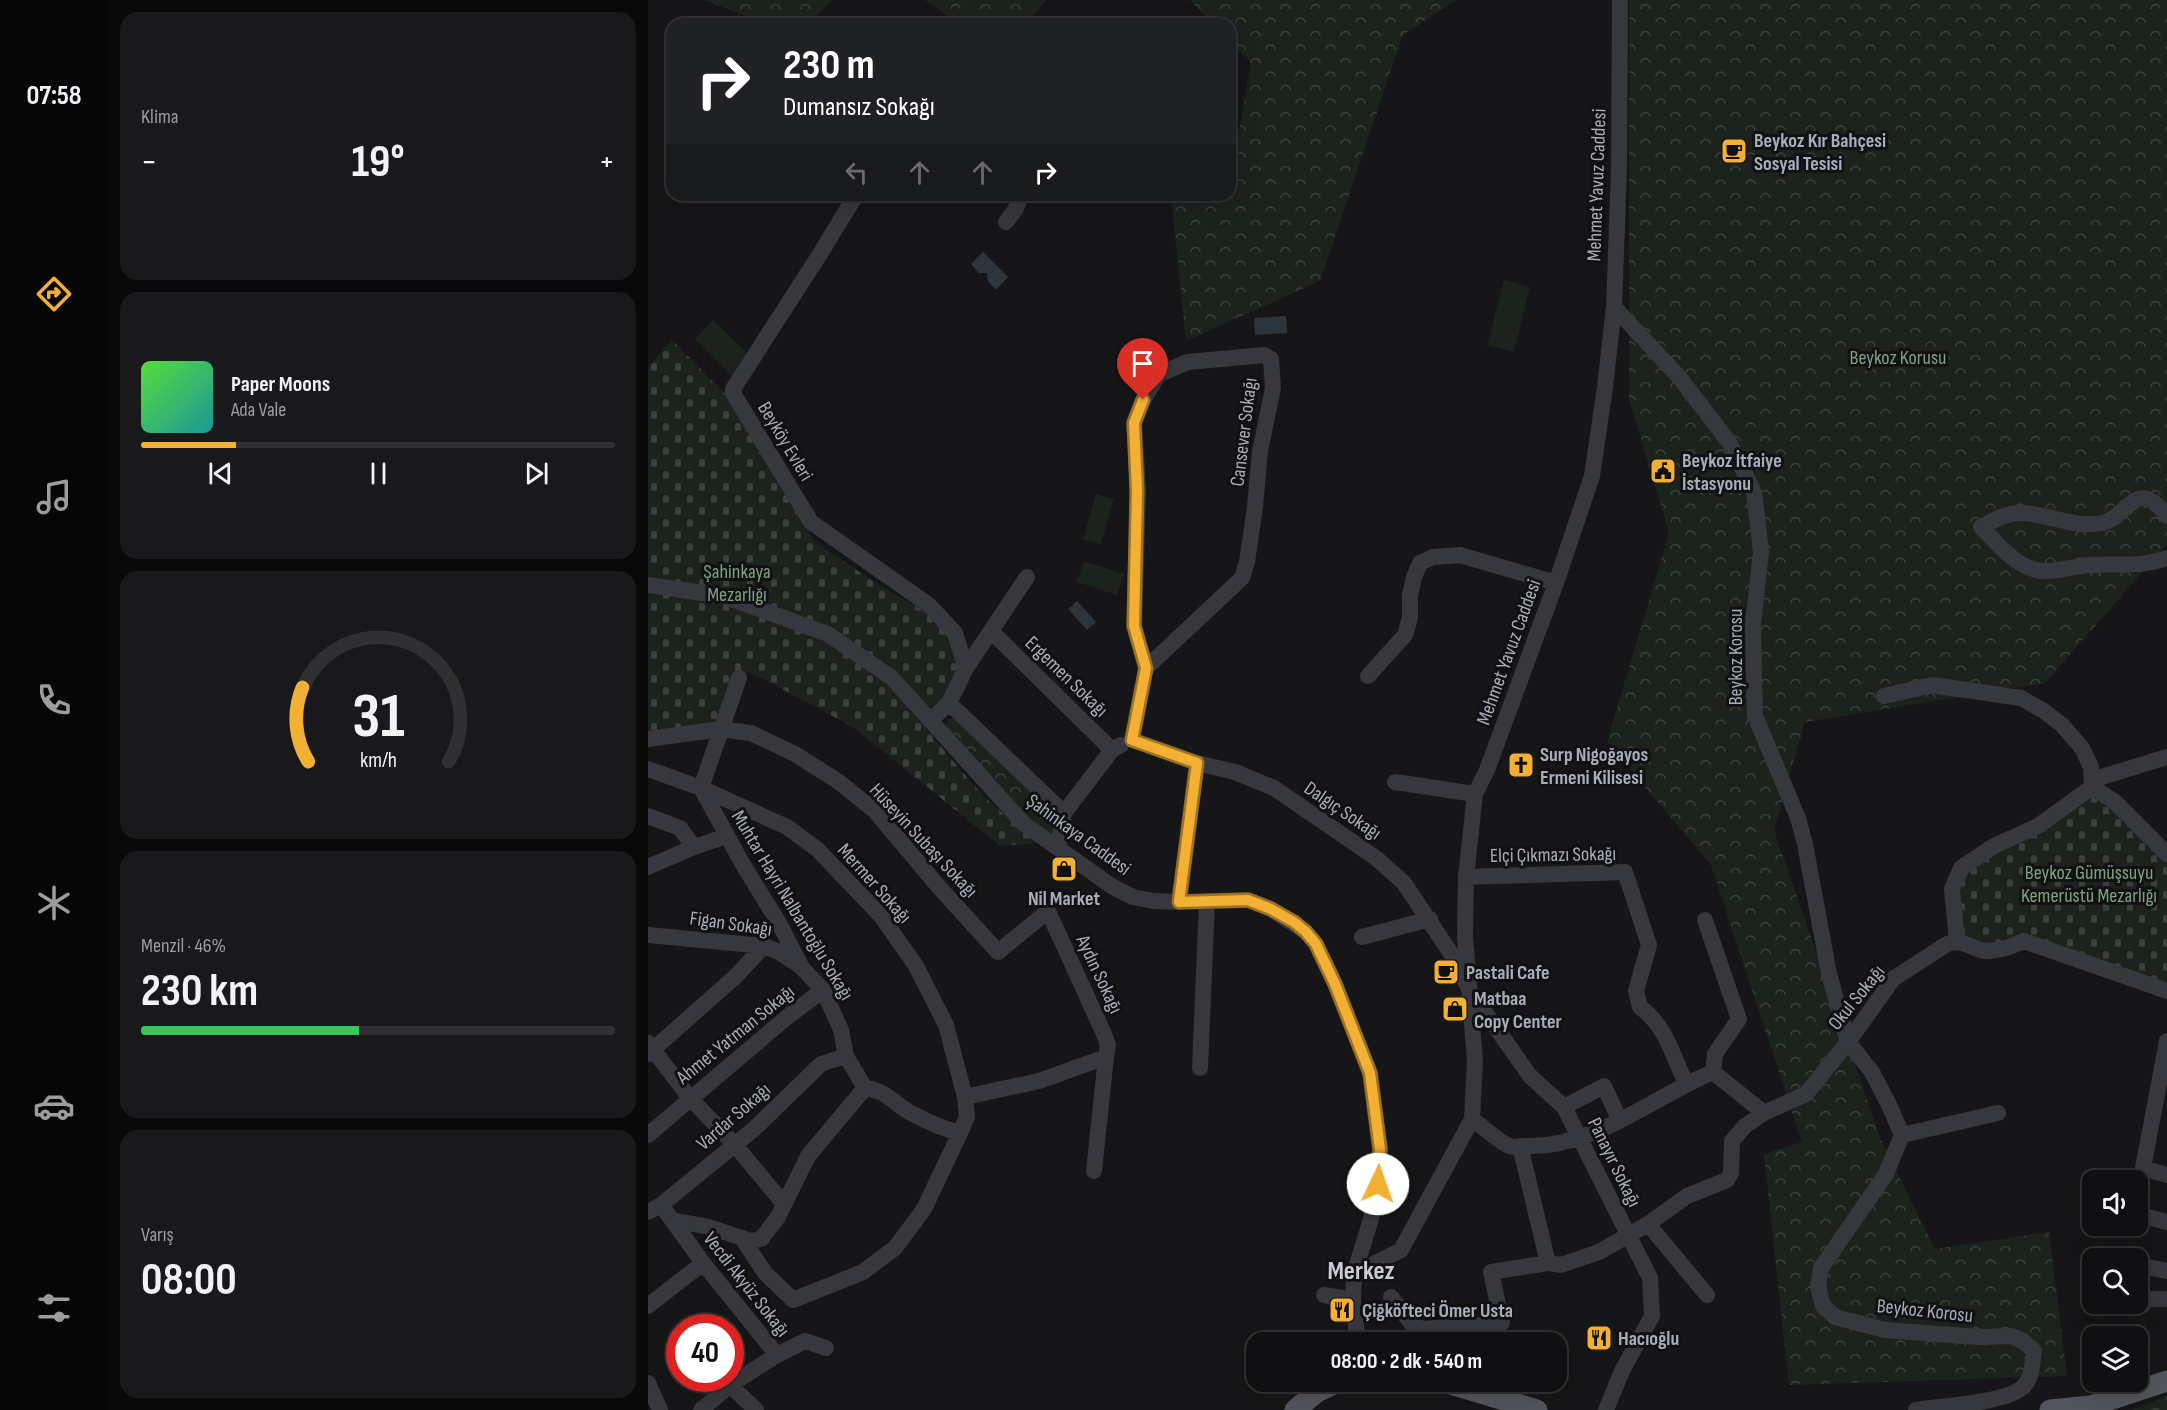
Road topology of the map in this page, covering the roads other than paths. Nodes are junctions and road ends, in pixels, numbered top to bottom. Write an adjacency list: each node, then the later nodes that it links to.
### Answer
1 (1620, 0): 5 (street, Mehmet Yavuz Caddesi)
2 (852, 201): 12 (street, Beyköy Evleri)
3 (1019, 201): 4 (street)
4 (1006, 222)
5 (1614, 307): 9 (street, Mehmet Yavuz Caddesi); 53 (street, Beykoz Korosu)
6 (2167, 516): 7 (street)
7 (2167, 558)
8 (1027, 577): 11 (street)
9 (1556, 583): 14 (street); 29 (street, Mehmet Yavuz Caddesi)
10 (648, 585): 18 (street, Şahinkaya Caddesi)
11 (992, 632): 12 (street); 22 (street, Ergemen Sokağı)
12 (966, 668): 17 (street)
13 (1146, 668): 13 (street, Cansever Sokağı); 21 (street, Cansever Sokağı)
14 (1368, 676)
15 (739, 678): 19 (street)
16 (1884, 696): 27 (street)
17 (949, 704): 18 (street); 30 (street)
18 (930, 721): 34 (street, Şahinkaya Caddesi)
19 (721, 729): 20 (street, Hüseyin Subaşı Sokağı); 28 (street); 40 (street, Hüseyin Subaşı Sokağı)
20 (648, 739)
21 (1132, 740): 22 (street); 24 (street, Dalgıç Sokağı)
22 (1113, 750): 30 (street)
23 (2167, 757): 27 (street)
24 (1197, 763): 39 (street); 41 (street, Dalgıç Sokağı)
25 (648, 769): 28 (street)
26 (1395, 782): 29 (street)
27 (2092, 784): 35 (street); 45 (street)
28 (701, 788): 32 (street, Muhtar Hayri Nalbantoğlu Sokağı); 61 (street, Mermer Sokağı)
29 (1475, 794): 37 (street, Mehmet Yavuz Caddesi)
30 (1064, 813): 34 (street)
31 (648, 816): 33 (street)
32 (727, 836): 33 (street); 48 (street, Muhtar Hayri Nalbantoğlu Sokağı)
33 (694, 847): 36 (street)
34 (1058, 848): 39 (street, Şahinkaya Caddesi)
35 (2167, 854)
36 (648, 867)
37 (1467, 877): 50 (street, Mehmet Yavuz Caddesi); 59 (street, Elçi Çıkmazı Sokağı)
38 (1207, 901): 39 (street, Şahinkaya Caddesi); 57 (street); 89 (street, Şahinkaya Caddesi)
39 (1179, 902)
40 (1048, 911): 56 (street, Aydın Sokağı)
41 (1430, 919): 44 (street); 50 (street, Dalgıç Sokağı)
42 (1705, 920): 58 (street)
43 (655, 935): 46 (street, Figan Sokağı); 47 (street)
44 (1362, 937)
45 (1957, 940): 51 (street); 53 (street, Okul Sokağı)
46 (764, 946): 48 (street, Figan Sokağı); 54 (street)
47 (648, 950)
48 (802, 968): 49 (street, Muhtar Hayri Nalbantoğlu Sokağı)
49 (823, 990): 55 (street, Muhtar Hayri Nalbantoğlu Sokağı); 62 (street, Ahmet Yatman Sokağı)
50 (1470, 991): 63 (street, Panayır Sokağı); 67 (street, Mehmet Yavuz Caddesi)
51 (2167, 991)
52 (2167, 1041): 66 (street)
53 (1848, 1042): 64 (street, Okul Sokağı); 71 (street)
54 (650, 1049): 62 (street)
55 (846, 1056): 60 (street, Muhtar Hayri Nalbantoğlu Sokağı); 73 (street, Vardar Sokağı)
56 (1106, 1057): 61 (street); 75 (street, Aydın Sokağı)
57 (1200, 1068)
58 (1713, 1072): 59 (street); 64 (street)
59 (1686, 1083): 68 (street)
60 (865, 1088): 69 (street); 77 (street)
61 (965, 1097): 69 (street, Mermer Sokağı)
62 (690, 1098): 70 (street, Ahmet Yatman Sokağı); 73 (street)
63 (1564, 1107): 68 (street, Panayır Sokağı); 72 (street, Panayır Sokağı)
64 (1764, 1113): 82 (street, Okul Sokağı)
65 (1998, 1113): 71 (street)
66 (2161, 1113): 76 (street)
67 (1472, 1119): 74 (street); 89 (street, Mehmet Yavuz Caddesi)
68 (1620, 1121): 72 (street)
69 (960, 1133): 84 (street, Mermer Sokağı)
70 (648, 1135)
71 (1902, 1135): 114 (street, Beykoz Korosu)
72 (1581, 1136): 74 (street); 83 (street, Panayır Sokağı)
73 (734, 1144): 77 (street); 78 (street, Vardar Sokağı)
74 (1520, 1146): 86 (street)
75 (1094, 1171)
76 (2167, 1175)
77 (784, 1204): 84 (street)
78 (654, 1208): 80 (street)
79 (2148, 1217): 81 (street)
80 (672, 1220): 84 (street); 85 (street, Vecdi Akyüz Sokağı)
81 (2167, 1222)
82 (1648, 1224): 83 (street); 91 (street)
83 (1628, 1236): 86 (street); 113 (street, Panayır Sokağı)
84 (741, 1238)
85 (703, 1263): 96 (street); 99 (street, Vecdi Akyüz Sokağı)
86 (1548, 1263): 92 (street)
87 (2148, 1266): 88 (street)
88 (2167, 1271)
89 (1354, 1274): 95 (street, Şahinkaya Caddesi)
90 (1324, 1295): 95 (street)
91 (1707, 1295)
92 (1390, 1297)
93 (2148, 1299): 94 (street)
94 (2167, 1299)
95 (1353, 1300): 97 (street, Şahinkaya Caddesi)
96 (648, 1306)
97 (1357, 1332)
98 (826, 1348): 99 (street)
99 (777, 1355): 100 (street, Vecdi Akyüz Sokağı)
100 (744, 1376)
101 (2167, 1381): 107 (main road)
102 (648, 1383): 108 (street)
103 (722, 1392): 109 (street, Vecdi Akyüz Sokağı)
104 (737, 1392): 110 (street)
105 (1317, 1392): 111 (main road)
106 (1477, 1392): 112 (main road)
107 (2087, 1408): 115 (main road)
108 (660, 1410)
109 (701, 1410)
110 (756, 1410)
111 (1295, 1410)
112 (1537, 1410)
113 (1606, 1410)
114 (1916, 1410)
115 (2050, 1410)

